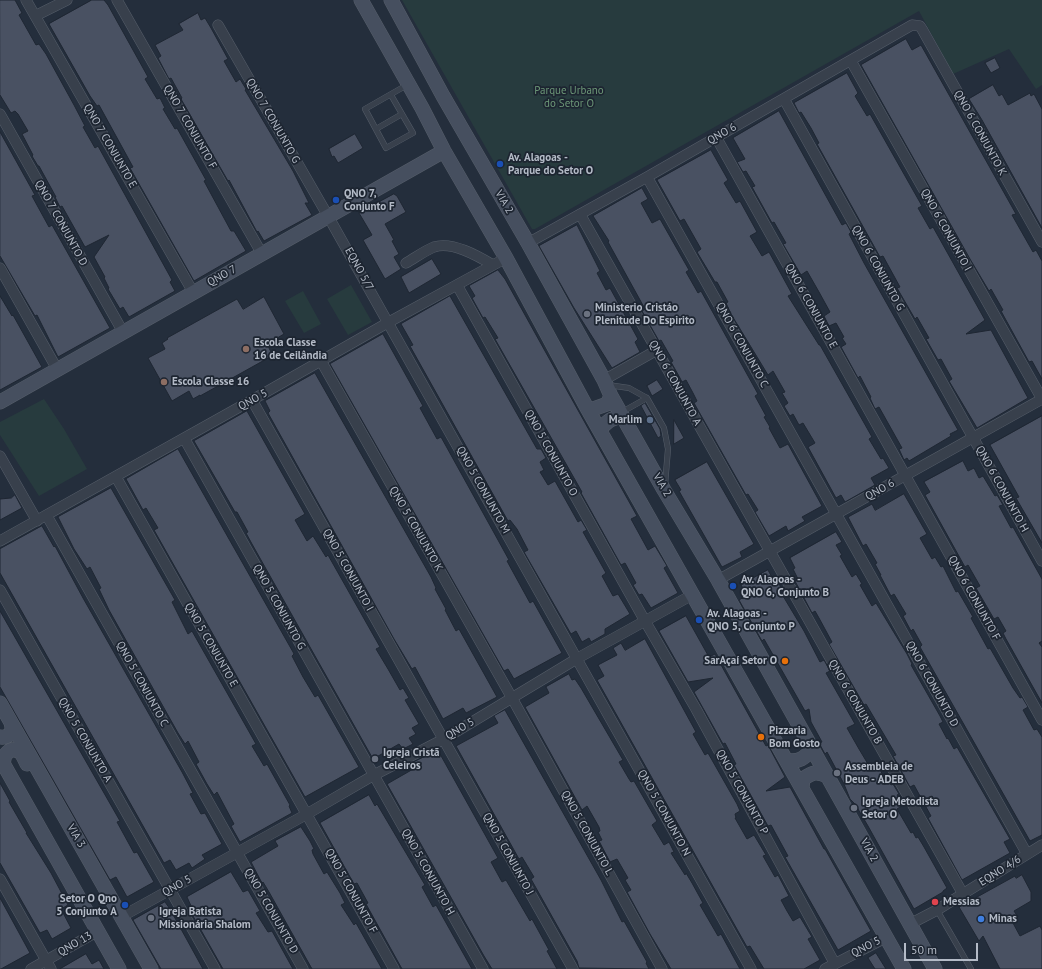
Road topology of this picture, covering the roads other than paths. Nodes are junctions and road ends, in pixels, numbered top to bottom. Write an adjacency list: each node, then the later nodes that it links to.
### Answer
1 (26, 0): 6 (street, QNO 7 CONJUNTO E)
2 (67, 0): 6 (street)
3 (117, 0): 25 (street, QNO 7 CONJUNTO F)
4 (361, 0): 10 (main road)
5 (391, 0): 12 (main road, VIA 2)
6 (35, 16): 31 (street, QNO 7 CONJUNTO E)
7 (917, 25): 9 (street, QNO 6); 23 (street, QNO 6 CONJUNTO K)
8 (218, 26): 22 (street, QNO 7 CONJUNTO G)
9 (851, 61): 13 (street, QNO 6); 39 (street, QNO 6 CONJUNTO I)
10 (408, 85): 11 (lane); 14 (main road)
11 (391, 95): 16 (lane); 17 (lane)
12 (443, 96): 14 (main road); 24 (main road, VIA 2)
13 (784, 99): 18 (street, QNO 6); 45 (street, QNO 6 CONJUNTO G)
14 (422, 108): 19 (main road)
15 (0, 114): 33 (street, QNO 7 CONJUNTO D)
16 (402, 114): 17 (lane); 17 (lane)
17 (376, 129)
18 (716, 137): 20 (street, QNO 6); 48 (street, QNO 6 CONJUNTO E)
19 (444, 151): 22 (main road, QNO 7); 26 (main road)
20 (648, 177): 21 (street, QNO 6); 51 (street, QNO 6 CONJUNTO C)
21 (580, 214): 24 (street, QNO 6); 34 (street, QNO 6 CONJUNTO A)
22 (328, 216): 25 (main road, QNO 7); 32 (street, EQNO 5/7)
23 (1042, 242)
24 (528, 243): 37 (main road, VIA 2)
25 (262, 254): 31 (main road, QNO 7)
26 (506, 258): 28 (street, QNO 5); 42 (main road)
27 (406, 263): 28 (street)
28 (493, 265): 30 (street, QNO 5)
29 (0, 268): 36 (street)
30 (457, 285): 32 (street, QNO 5); 60 (street, QNO 5 CONJUNTO O)
31 (193, 292): 33 (main road, QNO 7)
32 (389, 322): 35 (street, QNO 5); 61 (street, QNO 5 CONJUNTO M)
33 (123, 332): 36 (main road, QNO 7)
34 (657, 350): 37 (street); 55 (street, QNO 6 CONJUNTO A)
35 (321, 361): 40 (street, QNO 5); 62 (street, QNO 5 CONJUNTO K)
36 (57, 369): 41 (main road, QNO 7)
37 (607, 387): 38 (lane); 42 (main road); 43 (main road, VIA 2)
38 (647, 398): 43 (lane); 50 (lane)
39 (1042, 399): 45 (street, QNO 6)
40 (252, 400): 46 (street, QNO 5); 67 (street, QNO 5 CONJUNTO I)
41 (0, 402)
42 (587, 408): 44 (main road)
43 (622, 415): 44 (main road); 50 (main road, VIA 2)
44 (600, 429): 59 (main road)
45 (973, 437): 48 (street, QNO 6); 56 (street, QNO 6 CONJUNTO H)
46 (184, 438): 49 (street, QNO 5); 71 (street, QNO 5 CONJUNTO G)
47 (0, 456): 53 (street)
48 (906, 475): 51 (street, QNO 6); 64 (street, QNO 6 CONJUNTO F)
49 (116, 477): 52 (street, QNO 5); 74 (street, QNO 5 CONJUNTO E)
50 (664, 490): 57 (main road, VIA 2)
51 (837, 514): 55 (street, QNO 6); 78 (street, QNO 6 CONJUNTO D)
52 (47, 516): 53 (street, QNO 5); 77 (street, QNO 5 CONJUNTO C)
53 (37, 521): 54 (street, QNO 5)
54 (0, 541)
55 (770, 552): 57 (street, QNO 6); 81 (street, QNO 6 CONJUNTO B)
56 (1042, 561)
57 (718, 580): 68 (main road, VIA 2)
58 (0, 590): 80 (street, QNO 5 CONJUNTO A)
59 (692, 595): 60 (street, QNO 5); 69 (main road)
60 (645, 621): 61 (street, QNO 5); 87 (street, QNO 5 CONJUNTO P)
61 (578, 658): 62 (street, QNO 5); 98 (street, QNO 5 CONJUNTO N)
62 (512, 698): 67 (street, QNO 5); 97 (street, QNO 5 CONJUNTO L)
63 (0, 703): 65 (main road, VIA 3)
64 (1042, 720)
65 (11, 723): 66 (main road); 76 (main road, VIA 3)
66 (0, 737)
67 (444, 739): 71 (street, QNO 5); 96 (street, QNO 5 CONJUNTO J)
68 (813, 749): 69 (main road); 72 (main road, VIA 2)
69 (786, 760): 73 (main road)
70 (2, 762): 76 (main road); 85 (main road)
71 (374, 775): 74 (street, QNO 5); 95 (street, QNO 5 CONJUNTO H)
72 (827, 776): 73 (main road); 84 (main road, VIA 2)
73 (802, 788): 86 (main road)
74 (307, 814): 77 (street, QNO 5); 94 (street, QNO 5 CONJUNTO F)
75 (1042, 845): 78 (street, EQNO 4/6)
76 (84, 851): 83 (main road, VIA 3)
77 (238, 853): 80 (street, QNO 5); 93 (street, QNO 5 CONJUNTO D)
78 (1027, 854): 81 (street, EQNO 4/6)
79 (0, 879): 88 (street)
80 (170, 890): 83 (street, QNO 5); 92 (street, QNO 5 CONJUNTO A)
81 (963, 894): 82 (street, EQNO 4/6)
82 (937, 910): 84 (street, EQNO 4/6); 102 (lane)
83 (120, 914): 91 (main road, VIA 3)
84 (910, 924): 101 (main road, VIA 2)
85 (98, 931): 88 (street, QNO 13); 90 (main road)
86 (887, 937): 87 (street, QNO 5); 100 (main road)
87 (835, 964): 99 (street, QNO 5)
88 (48, 965): 89 (street, QNO 13)
89 (31, 969)
90 (119, 969)
91 (151, 969)
92 (215, 969)
93 (304, 969)
94 (394, 969)
95 (483, 969)
96 (573, 969)
97 (662, 969)
98 (751, 969)
99 (825, 969)
100 (904, 969)
101 (935, 969)
102 (971, 969)

